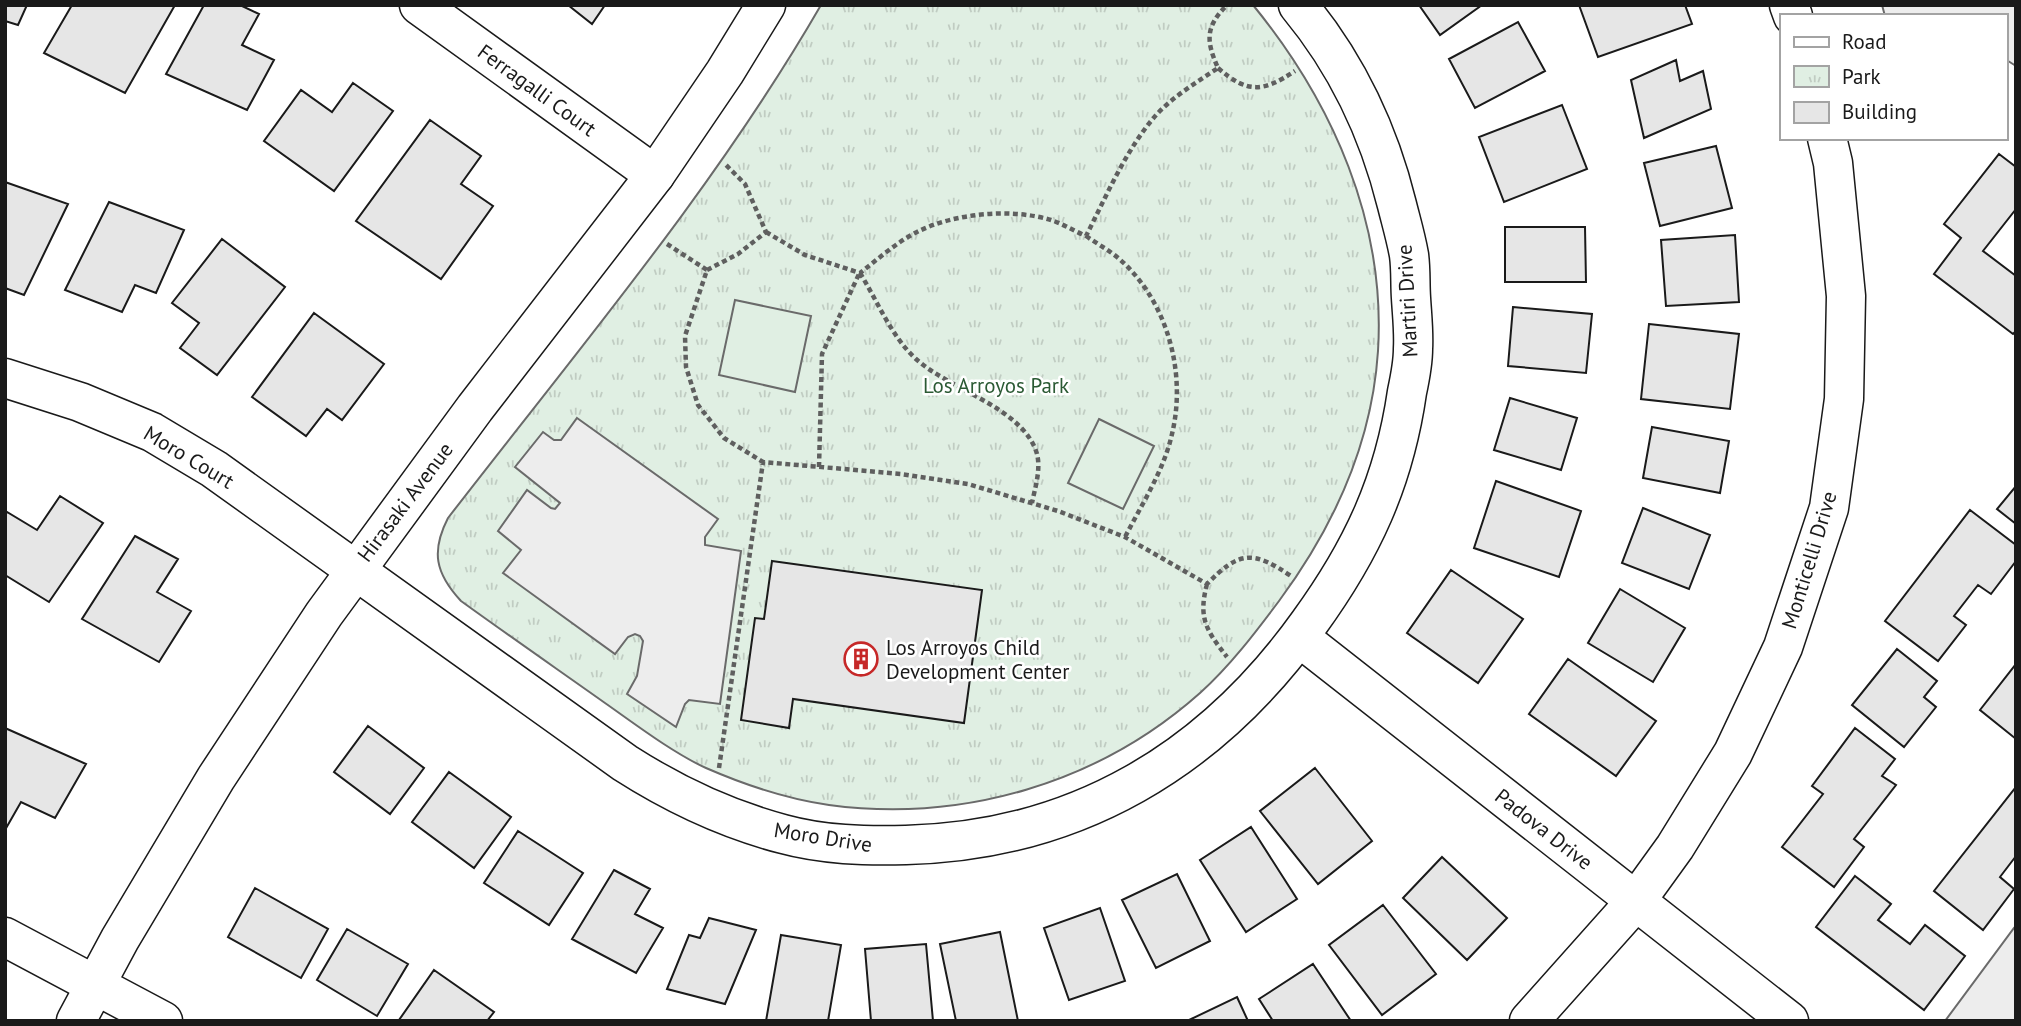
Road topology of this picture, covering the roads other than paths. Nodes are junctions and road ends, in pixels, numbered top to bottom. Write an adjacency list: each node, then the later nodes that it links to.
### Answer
1 (419, 5): 5 (street, Ferragalli Court)
2 (766, 5): 5 (street, Hirasaki Avenue)
3 (1298, 5): 8 (street, Martiri Drive)
4 (1827, 140): 9 (street, Monticelli Drive)
5 (655, 175): 7 (street, Hirasaki Avenue)
6 (5, 378): 7 (street, Moro Court)
7 (355, 570): 8 (street, Moro Drive); 11 (street, Hirasaki Avenue)
8 (1299, 637): 9 (street, Padova Drive)
9 (1636, 901): 14 (street, Monticelli Drive); 15 (street, Padova Drive)
10 (5, 937): 11 (street)
11 (94, 985): 12 (street, Hirasaki Avenue); 13 (street)
12 (76, 1021)
13 (163, 1021)
14 (1529, 1021)
15 (1789, 1021)

